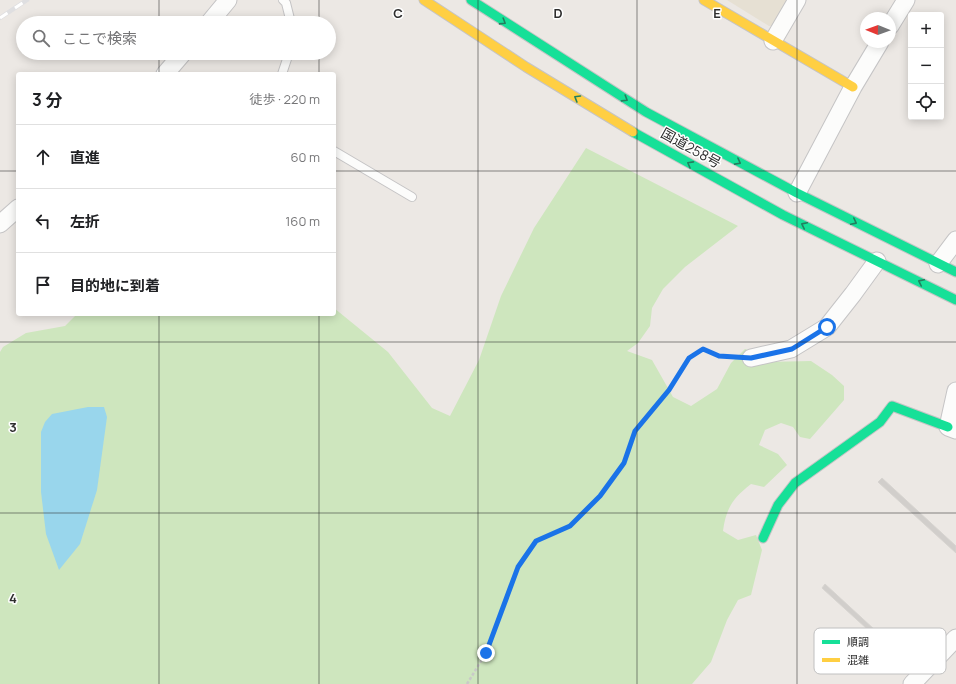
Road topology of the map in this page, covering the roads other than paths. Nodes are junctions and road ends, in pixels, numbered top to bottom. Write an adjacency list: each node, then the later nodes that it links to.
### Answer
1 (228, 0): 9 (street)
2 (283, 0): 10 (lane)
3 (424, 0): 25 (main road, 国道258号, one-way to 3)
4 (470, 0): 8 (main road, 国道258号)
5 (704, 0): 12 (main road)
6 (798, 0): 12 (street)
7 (906, 0): 11 (street)
8 (492, 6): 20 (main road, 国道258号, one-way to 20)
9 (215, 16)
10 (289, 16)
11 (896, 16)
12 (773, 41): 18 (main road)
13 (876, 48): 18 (street)
14 (177, 60): 16 (street)
15 (287, 60): 17 (lane)
16 (167, 72)
17 (283, 72)
18 (853, 87): 20 (street)
19 (336, 152): 21 (lane)
20 (797, 193): 26 (main road, 国道258号, one-way to 26)
21 (412, 197)
22 (16, 210): 23 (street)
23 (0, 224)
24 (956, 240): 26 (street)
25 (877, 261): 28 (main road, 国道258号, one-way to 25); 29 (street)
26 (938, 264): 27 (main road, 国道258号)
27 (956, 272)
28 (956, 300)
29 (751, 358)
30 (956, 391): 31 (street)
31 (952, 428): 32 (main road)
32 (763, 538)
33 (956, 638): 34 (street)
34 (946, 648)
35 (922, 674): 36 (street)
36 (912, 684)

